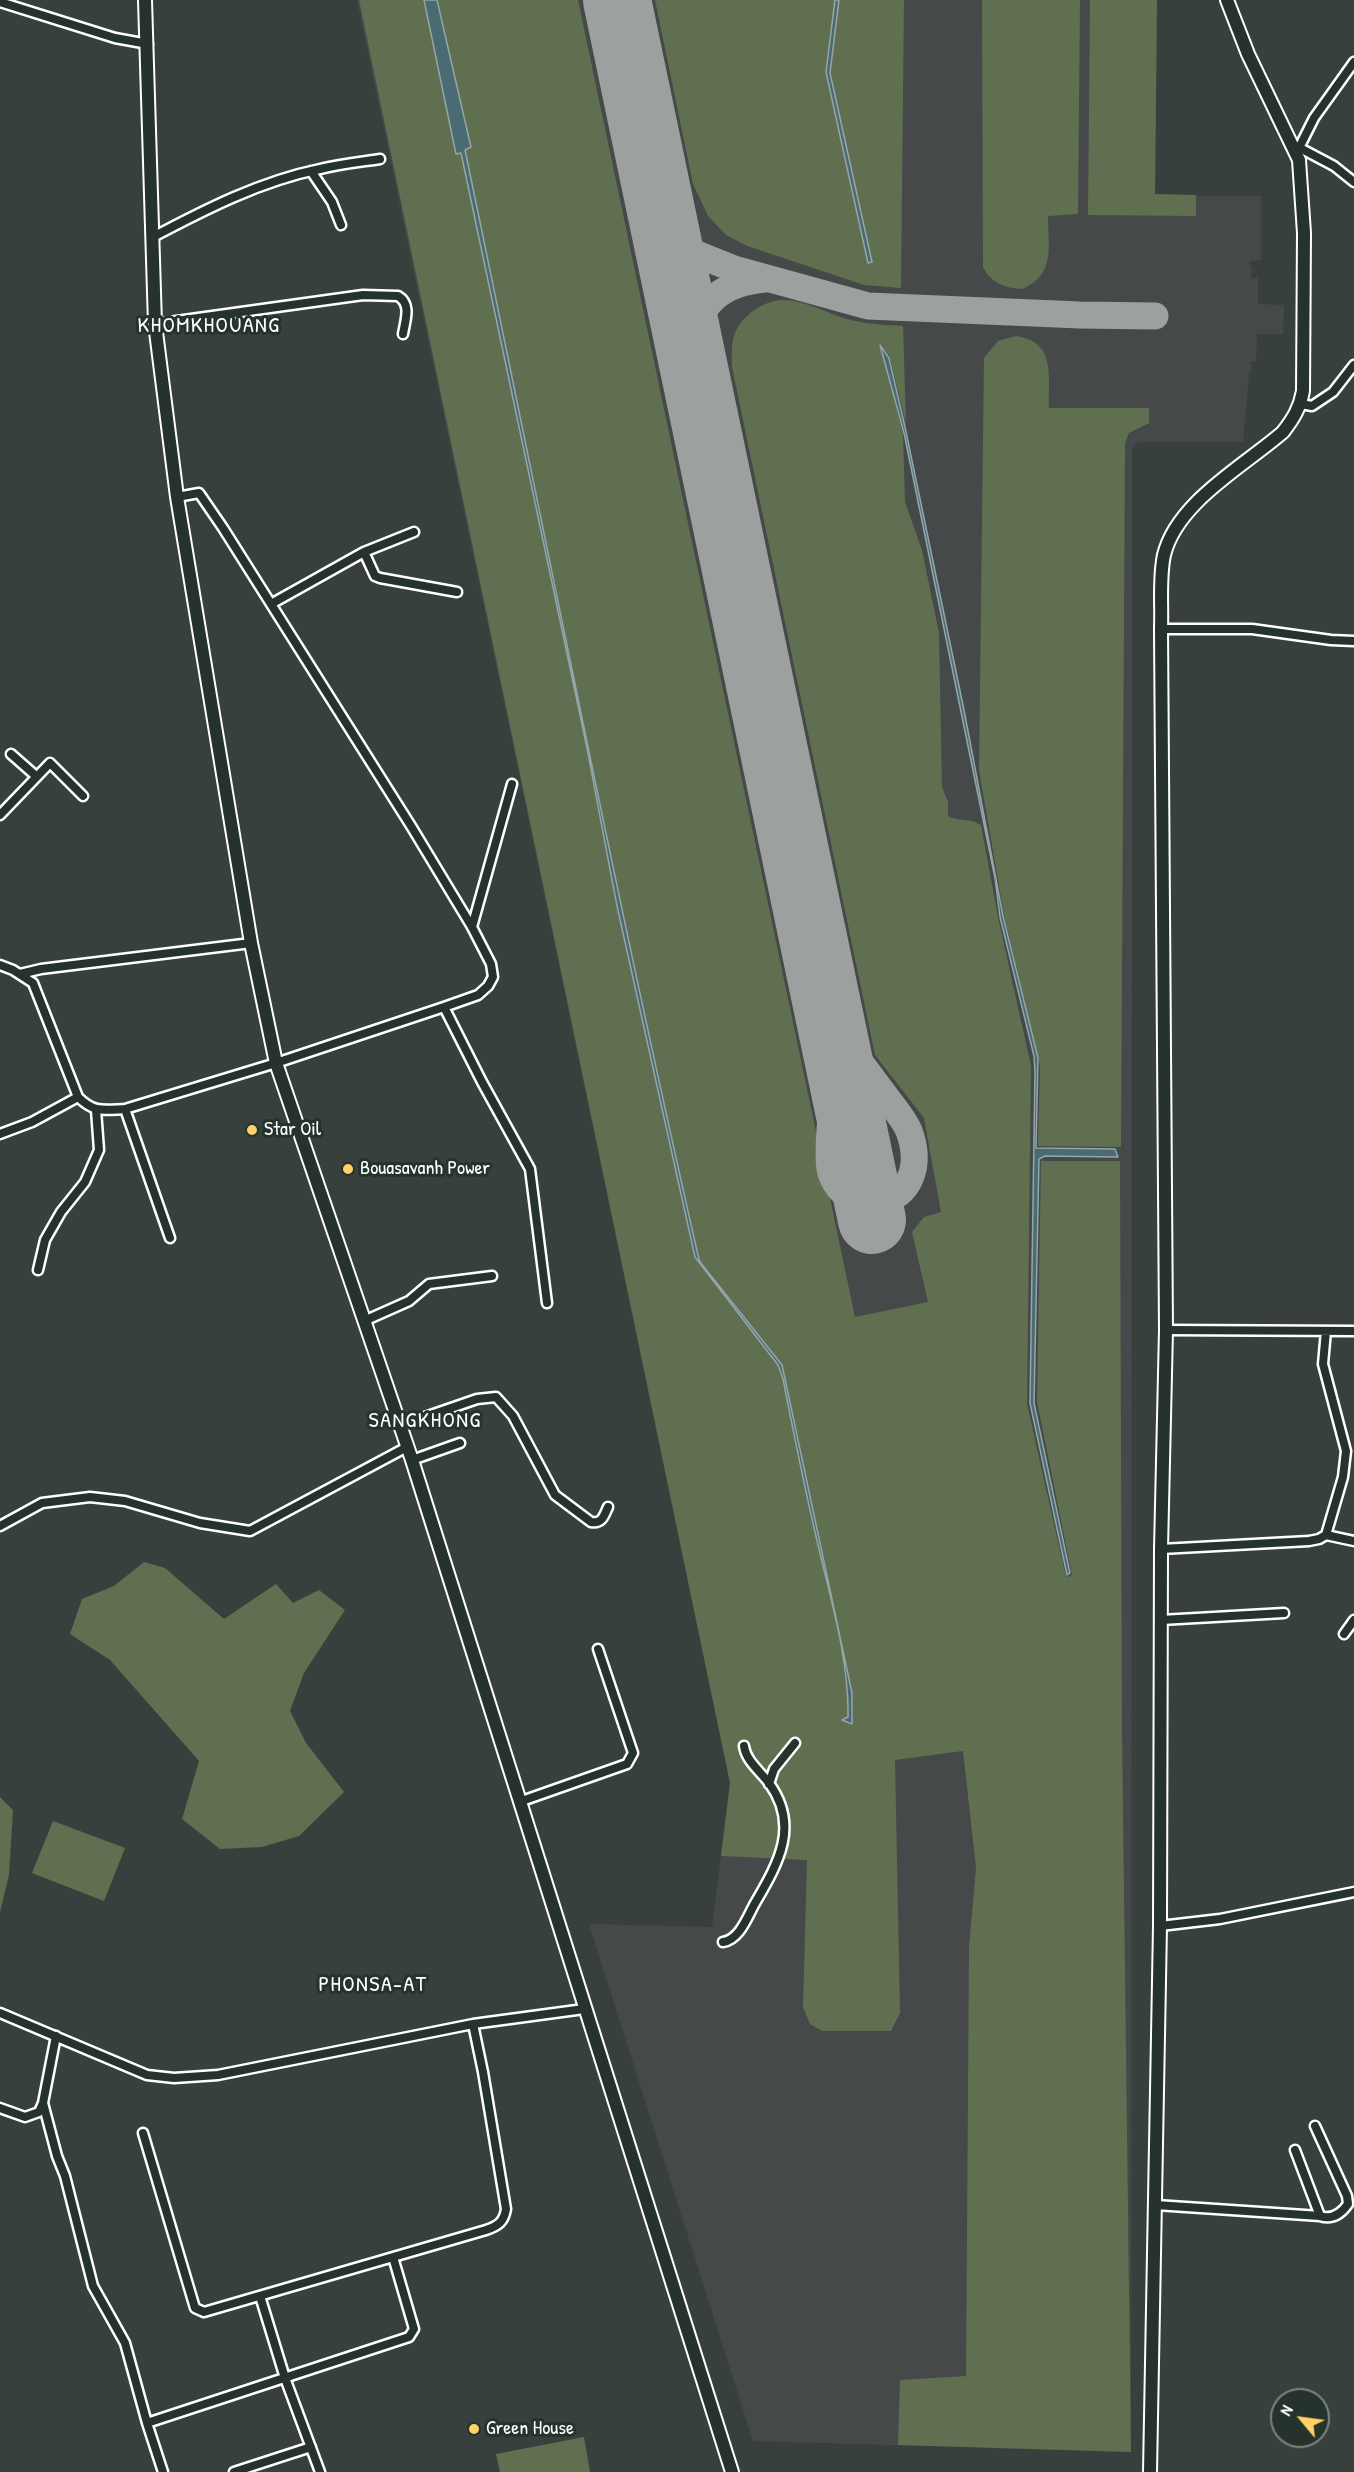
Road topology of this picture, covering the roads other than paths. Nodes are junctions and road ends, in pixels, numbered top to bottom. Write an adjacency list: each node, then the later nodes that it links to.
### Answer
1 (146, 0): 4 (main road)
2 (1227, 0): 6 (main road)
3 (0, 2): 4 (street)
4 (148, 44): 11 (main road)
5 (1354, 62): 6 (street)
6 (1298, 150): 9 (street); 15 (main road)
7 (380, 159): 8 (street)
8 (311, 171): 10 (street); 11 (street)
9 (1354, 182)
10 (340, 225)
11 (153, 237): 12 (main road)
12 (155, 324): 13 (street); 16 (main road)
13 (403, 334)
14 (1354, 365): 15 (street)
15 (1301, 404): 21 (main road)
16 (177, 497): 20 (street); 29 (main road)
17 (414, 532): 18 (street)
18 (364, 552): 19 (street); 20 (street)
19 (458, 592)
20 (271, 604): 28 (street)
21 (1161, 629): 22 (street); 43 (main road)
22 (1354, 641)
23 (11, 754): 24 (street)
24 (36, 776): 26 (street); 27 (street)
25 (512, 784): 28 (street)
26 (83, 796)
27 (0, 815)
28 (472, 927): 32 (street)
29 (251, 943): 31 (street); 33 (main road)
30 (0, 965): 31 (street)
31 (20, 974): 34 (street)
32 (444, 1007): 33 (street); 41 (street)
33 (276, 1063): 35 (street); 42 (main road)
34 (78, 1097): 36 (street); 37 (street)
35 (125, 1109): 36 (street); 38 (street)
36 (96, 1110): 39 (street)
37 (0, 1134)
38 (170, 1238)
39 (38, 1270)
40 (492, 1276): 42 (street)
41 (547, 1303)
42 (364, 1321): 46 (main road)
43 (1166, 1330): 44 (street); 54 (main road)
44 (1326, 1331): 45 (street); 52 (street)
45 (1354, 1331)
46 (399, 1426): 48 (main road); 50 (street)
47 (460, 1443): 49 (street)
48 (407, 1448): 49 (main road); 51 (street)
49 (412, 1460): 63 (main road)
50 (608, 1508)
51 (0, 1526)
52 (1326, 1535): 53 (street); 54 (street)
53 (1354, 1541)
54 (1161, 1549): 56 (main road)
55 (1284, 1613): 56 (street)
56 (1161, 1620): 65 (main road)
57 (1354, 1620): 58 (street)
58 (1344, 1634)
59 (598, 1649): 63 (street)
60 (795, 1743): 62 (street)
61 (744, 1746): 62 (street)
62 (769, 1784): 66 (street)
63 (519, 1802): 67 (main road)
64 (1354, 1892): 65 (street)
65 (1160, 1926): 76 (main road)
66 (723, 1942)
67 (584, 2009): 69 (street); 86 (main road)
68 (0, 2013): 70 (street)
69 (472, 2024): 70 (street); 78 (street)
70 (56, 2036): 71 (street)
71 (44, 2103): 72 (street); 81 (street)
72 (0, 2108)
73 (1315, 2126): 77 (street)
74 (143, 2133): 79 (street)
75 (1294, 2150): 77 (street)
76 (1156, 2205): 77 (street); 87 (main road)
77 (1320, 2216)
78 (393, 2257): 79 (street); 80 (street)
79 (261, 2296): 80 (street)
80 (285, 2378): 81 (street); 82 (street)
81 (147, 2423): 83 (street)
82 (311, 2447): 84 (street); 85 (street)
83 (163, 2472)
84 (234, 2472)
85 (320, 2472)
86 (732, 2472)
87 (1150, 2472)

